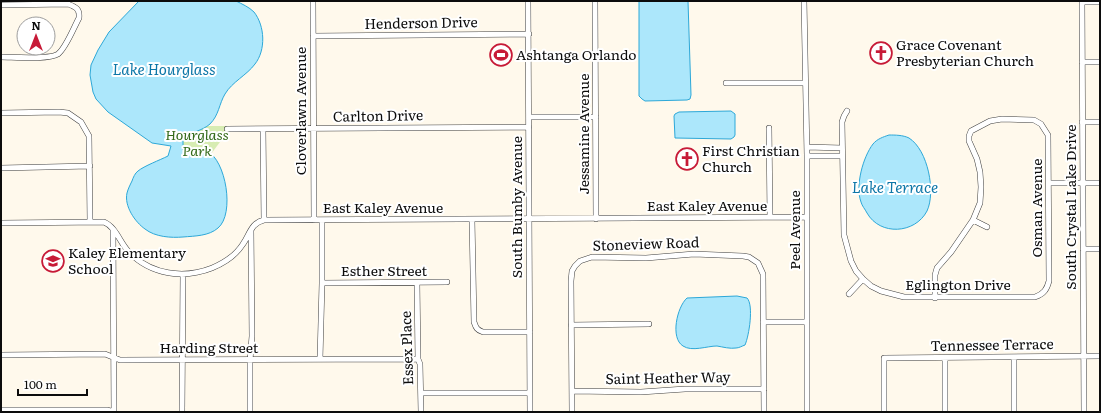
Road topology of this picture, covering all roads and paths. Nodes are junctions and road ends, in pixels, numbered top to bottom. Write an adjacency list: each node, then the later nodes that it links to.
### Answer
1 (313, 1): 9 (street, Cloverlawn Avenue)
2 (528, 1): 8 (street, South Bumby Avenue)
3 (595, 1): 17 (street, Jessamine Avenue)
4 (804, 1): 14 (street, Peel Avenue)
5 (1082, 1): 6 (street); 11 (street, South Crystal Lake Drive)
6 (1100, 2)
7 (1, 5): 10 (street)
8 (528, 34): 9 (street, Henderson Drive); 18 (street, South Bumby Avenue)
9 (313, 36): 25 (street, Cloverlawn Avenue)
10 (1, 57)
11 (1082, 62): 12 (street); 19 (street, South Crystal Lake Drive)
12 (1100, 62)
13 (726, 83): 14 (street)
14 (805, 83): 26 (street, Peel Avenue)
15 (848, 112): 27 (street)
16 (1, 113): 30 (street)
17 (596, 117): 18 (street); 38 (street, Jessamine Avenue)
18 (529, 118): 21 (street, South Bumby Avenue)
19 (1082, 122): 20 (street); 33 (street, South Crystal Lake Drive)
20 (1100, 122)
21 (529, 127): 25 (street, Carlton Drive); 37 (street, South Bumby Avenue)
22 (769, 128): 35 (street)
23 (227, 129): 24 (street, Carlton Drive)
24 (263, 129): 25 (street, Carlton Drive); 39 (street)
25 (313, 129): 40 (street, Cloverlawn Avenue)
26 (807, 147): 27 (street); 28 (street, Peel Avenue)
27 (842, 148): 29 (street)
28 (807, 156): 29 (street); 36 (street, Peel Avenue)
29 (842, 156): 52 (street)
30 (90, 166): 31 (street); 44 (street)
31 (1, 168)
32 (1049, 183): 33 (street); 43 (street, Osman Avenue); 53 (street, Osman Avenue)
33 (1083, 183): 34 (street); 49 (street, South Crystal Lake Drive)
34 (1100, 183)
35 (770, 217): 36 (street, East Kaley Avenue); 38 (street, East Kaley Avenue)
36 (807, 217): 60 (street, Peel Avenue)
37 (529, 219): 38 (street, East Kaley Avenue); 42 (street, East Kaley Avenue); 63 (street, South Bumby Avenue)
38 (596, 219)
39 (264, 220): 40 (street, East Kaley Avenue); 48 (street)
40 (314, 220): 41 (street, East Kaley Avenue)
41 (322, 220): 42 (street, East Kaley Avenue); 55 (street)
42 (472, 220): 63 (street)
43 (973, 220): 46 (street); 58 (street)
44 (90, 222): 45 (street); 47 (street)
45 (1, 223)
46 (987, 227)
47 (113, 229): 51 (street); 67 (street)
48 (251, 229): 51 (street); 73 (street)
49 (1083, 249): 50 (street); 65 (street, South Crystal Lake Drive)
50 (1100, 249)
51 (183, 274): 72 (street)
52 (863, 280): 57 (street); 58 (street, Eglington Drive)
53 (1049, 281): 58 (street, Eglington Drive)
54 (447, 282): 56 (street, Esther Street)
55 (322, 283): 56 (street, Esther Street); 70 (street)
56 (417, 283): 71 (street, Essex Place)
57 (849, 294)
58 (935, 298)
59 (763, 322): 60 (street); 62 (street, Stoneview Road); 74 (street, Stoneview Road)
60 (807, 322): 86 (street, Peel Avenue)
61 (649, 324): 62 (street)
62 (571, 325): 75 (street, Stoneview Road)
63 (530, 332): 77 (street, South Bumby Avenue)
64 (1, 355): 67 (street, Harding Street)
65 (1083, 356): 66 (street, Tennessee Terrace); 68 (street, Tennessee Terrace); 90 (street, South Crystal Lake Drive)
66 (1100, 356)
67 (114, 357): 72 (street, Harding Street); 79 (street)
68 (1014, 357): 69 (street, Tennessee Terrace); 89 (street)
69 (945, 358): 87 (street, Tennessee Terrace); 88 (street)
70 (320, 359): 71 (street, Harding Street); 73 (street, Harding Street)
71 (418, 359): 76 (street, Essex Place)
72 (183, 360): 73 (street, Harding Street); 80 (street)
73 (250, 360): 81 (street)
74 (764, 390): 75 (street, Saint Heather Way); 85 (street, Stoneview Road)
75 (572, 391): 84 (street, Stoneview Road)
76 (421, 393): 77 (street); 82 (street, Essex Place)
77 (530, 393): 83 (street, South Bumby Avenue)
78 (1, 410): 79 (street)
79 (114, 412)
80 (182, 412)
81 (250, 412)
82 (421, 412)
83 (530, 412)
84 (572, 412)
85 (764, 412)
86 (807, 412)
87 (884, 412)
88 (945, 412)
89 (1014, 412)
90 (1084, 412)

